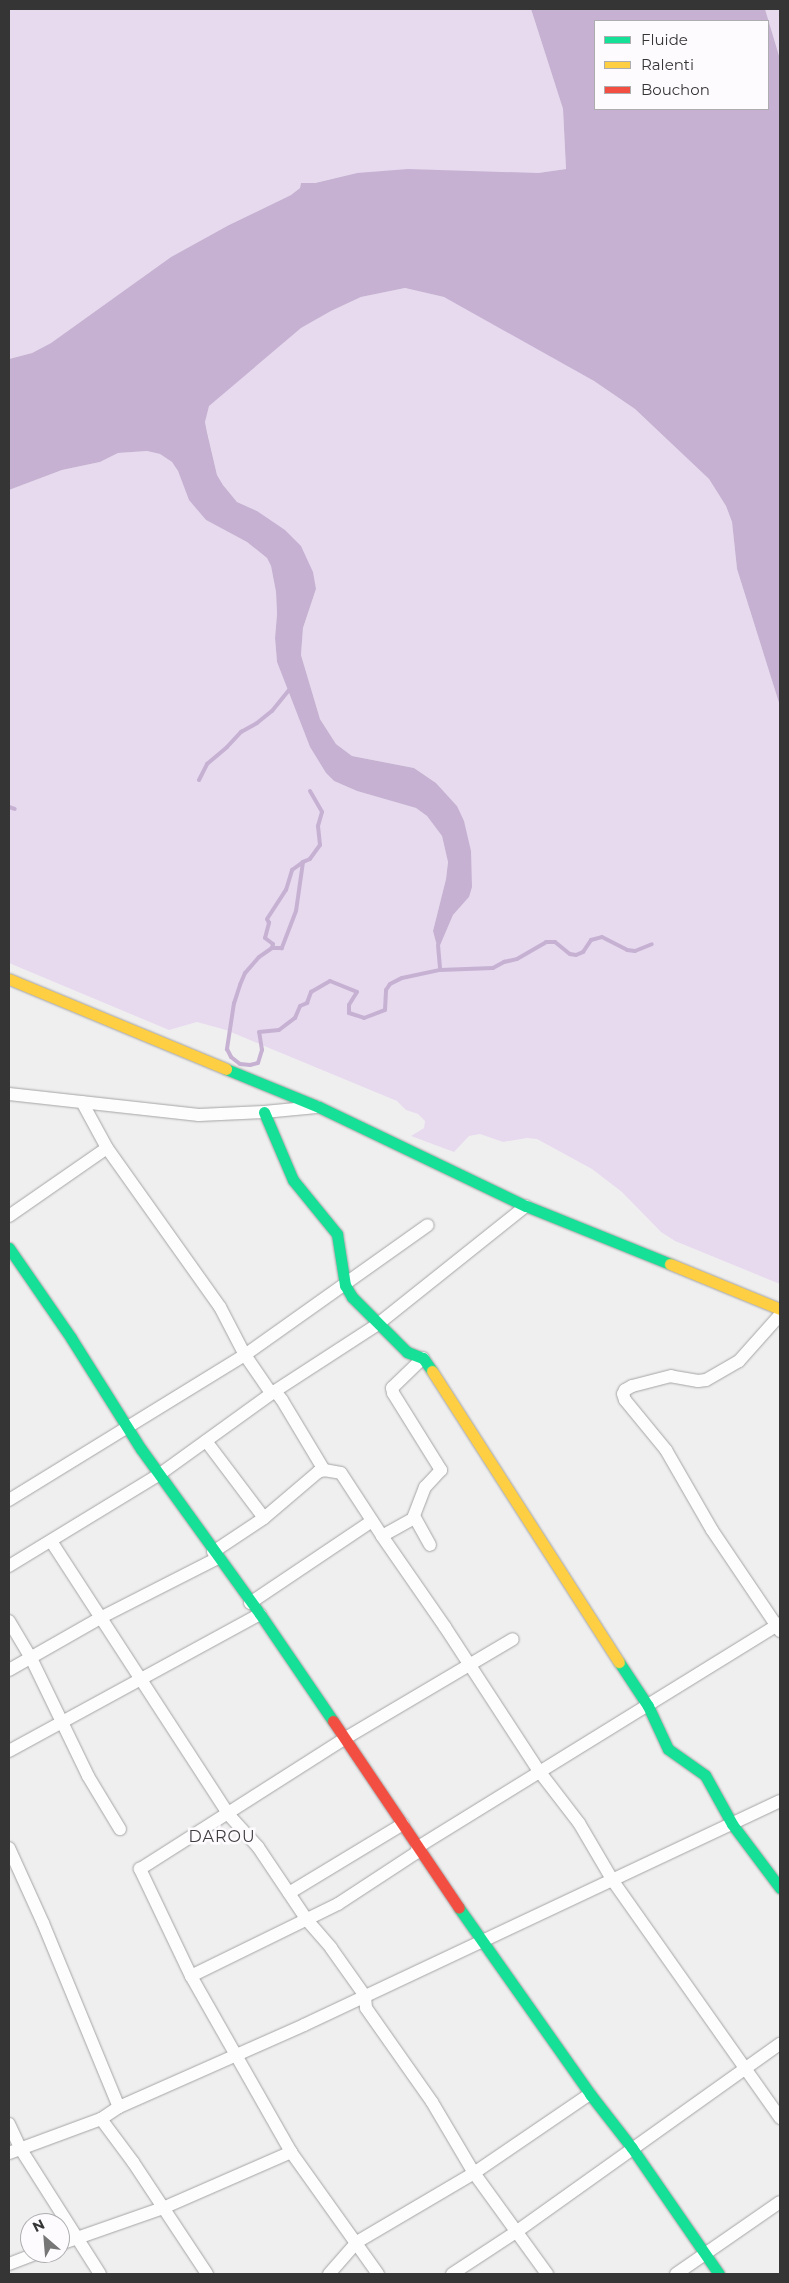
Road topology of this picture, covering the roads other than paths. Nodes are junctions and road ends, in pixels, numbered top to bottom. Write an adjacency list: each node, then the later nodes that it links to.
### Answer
1 (9, 979): 4 (street)
2 (9, 1094): 3 (street)
3 (82, 1102): 5 (street); 6 (street)
4 (319, 1106): 5 (street); 7 (street)
5 (264, 1112): 11 (street)
6 (107, 1148): 8 (street); 15 (street)
7 (526, 1206): 12 (street); 14 (street)
8 (9, 1216)
9 (428, 1225): 11 (street)
10 (9, 1248): 18 (street)
11 (345, 1285): 14 (street); 15 (street)
12 (780, 1309)
13 (780, 1314): 35 (street)
14 (378, 1324): 16 (street); 17 (street)
15 (245, 1354): 17 (street); 18 (street)
16 (423, 1358): 24 (street); 41 (street)
17 (274, 1391): 19 (street); 20 (street)
18 (126, 1427): 21 (street); 22 (street)
19 (206, 1441): 21 (street); 23 (street)
20 (324, 1470): 23 (street); 25 (street)
21 (160, 1474): 27 (street); 29 (street)
22 (9, 1500)
23 (264, 1518): 29 (street)
24 (414, 1518): 26 (street); 28 (street)
25 (372, 1521): 26 (street); 31 (street)
26 (382, 1536): 38 (street)
27 (51, 1541): 30 (street); 33 (street)
28 (430, 1545)
29 (215, 1555): 31 (street); 33 (street)
30 (9, 1566)
31 (250, 1603): 32 (street)
32 (260, 1614): 40 (street); 43 (street)
33 (100, 1618): 37 (street); 40 (street)
34 (9, 1621): 37 (street)
35 (779, 1626): 41 (street)
36 (513, 1639): 38 (street)
37 (31, 1658): 39 (street); 42 (street)
38 (469, 1665): 43 (street); 45 (street)
39 (9, 1670)
40 (142, 1679): 42 (street); 47 (street)
41 (648, 1706): 45 (street); 49 (street)
42 (62, 1724): 44 (street); 50 (street)
43 (344, 1739): 47 (street); 48 (street)
44 (9, 1751)
45 (539, 1771): 51 (street); 53 (street)
46 (780, 1801): 49 (street)
47 (228, 1814): 55 (street); 58 (street)
48 (403, 1824): 51 (street); 55 (street)
49 (732, 1824): 53 (street); 54 (street)
50 (120, 1829)
51 (418, 1847): 56 (street); 57 (street)
52 (9, 1848): 64 (street)
53 (612, 1881): 57 (street); 62 (street)
54 (780, 1888)
55 (289, 1893): 56 (street)
56 (307, 1920): 58 (street); 59 (street)
57 (482, 1942): 59 (street); 63 (street)
58 (191, 1976): 61 (street)
59 (365, 1996): 61 (street); 71 (street)
60 (780, 2044): 62 (street)
61 (235, 2055): 64 (street); 70 (street)
62 (744, 2069): 65 (street); 68 (street)
63 (590, 2094): 68 (street); 71 (street)
64 (119, 2107): 66 (street)
65 (780, 2118)
66 (100, 2119): 69 (street); 73 (street)
67 (9, 2124): 69 (street)
68 (632, 2148): 74 (street); 78 (street)
69 (14, 2151): 75 (street)
70 (291, 2152): 73 (street); 77 (street)
71 (474, 2173): 74 (street); 77 (street)
72 (780, 2202): 78 (street)
73 (163, 2208): 75 (street); 80 (street)
74 (516, 2232): 83 (street); 84 (street)
75 (76, 2238): 76 (street); 79 (street)
76 (70, 2240)
77 (356, 2242): 81 (street); 82 (street)
78 (705, 2253): 85 (street); 86 (street)
79 (100, 2274)
80 (207, 2274)
81 (329, 2274)
82 (378, 2274)
83 (452, 2274)
84 (548, 2274)
85 (676, 2274)
86 (719, 2274)

